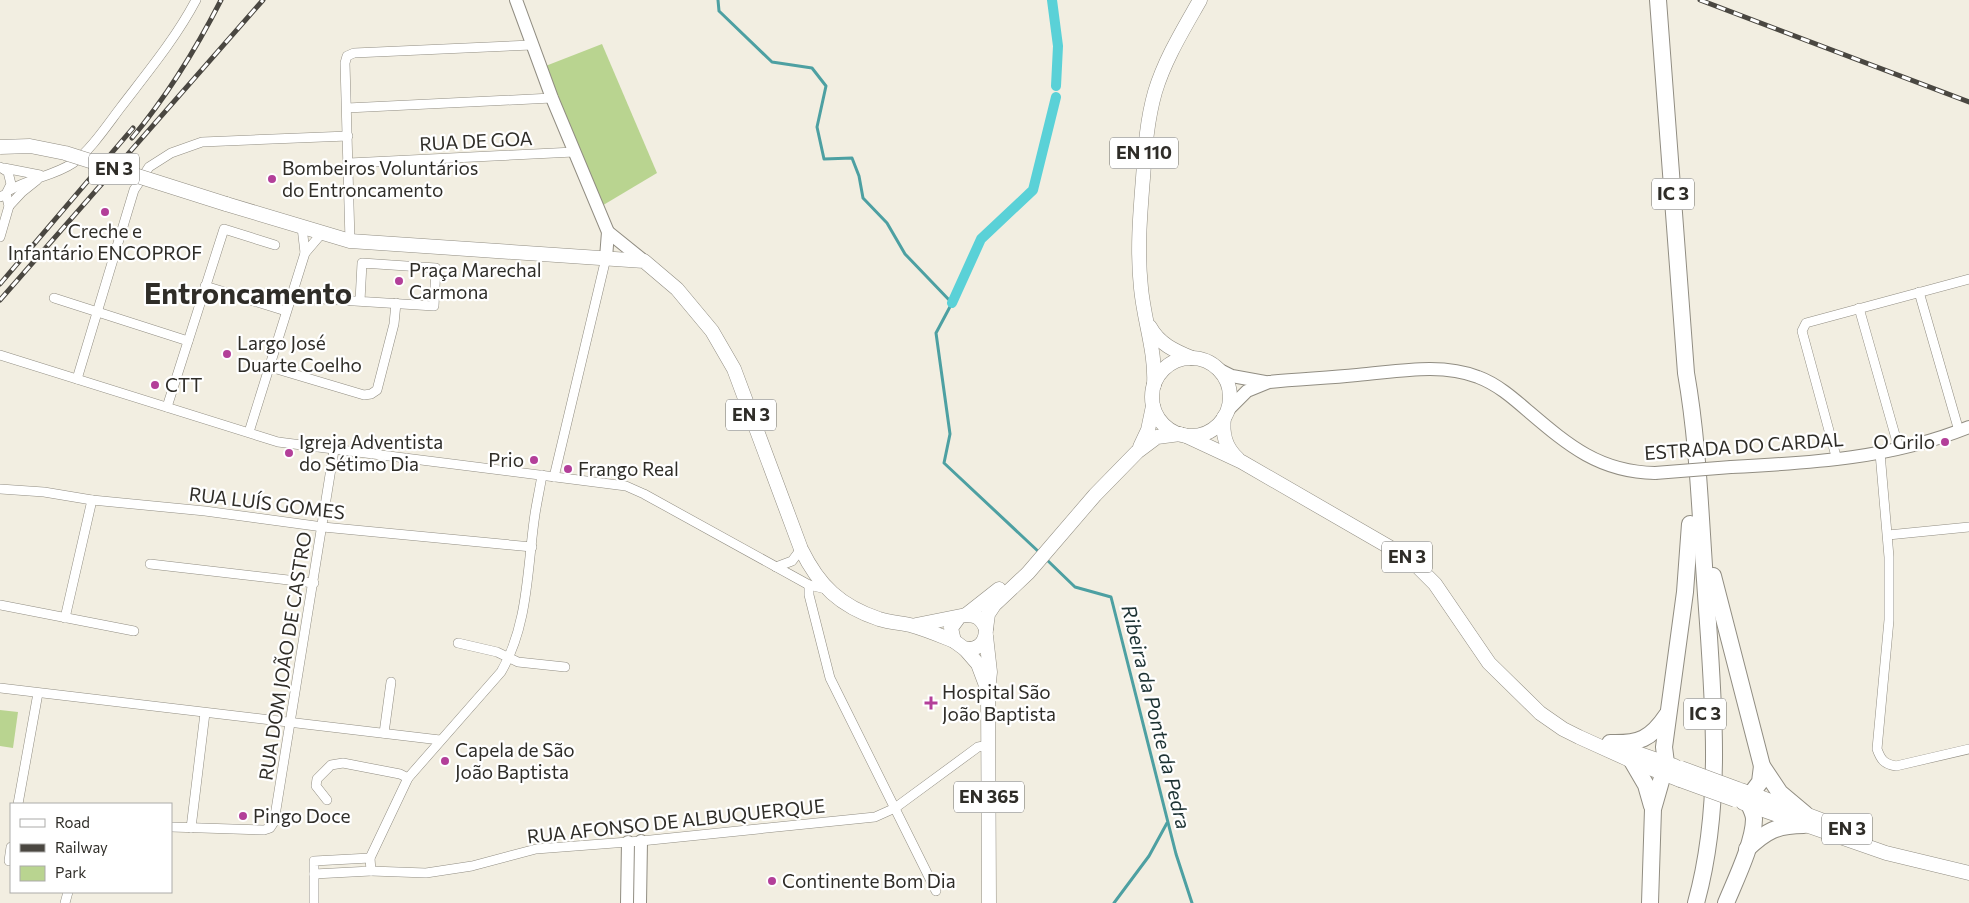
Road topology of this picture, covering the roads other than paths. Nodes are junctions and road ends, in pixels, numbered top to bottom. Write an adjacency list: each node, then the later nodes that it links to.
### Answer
1 (196, 0): 13 (street)
2 (516, 0): 5 (street)
3 (1200, 0): 36 (main road, EN 110)
4 (1659, 8): 63 (highway, IC 3)
5 (532, 45): 6 (street); 7 (street)
6 (552, 98): 7 (street); 10 (street)
7 (347, 108): 8 (street)
8 (348, 136): 11 (street); 35 (street)
9 (0, 146): 17 (main road, EN 3, bridge)
10 (574, 152): 11 (street, RUA DE GOA); 18 (street)
11 (349, 163): 21 (street)
12 (1, 168): 13 (street); 14 (street)
13 (43, 175): 14 (street); 15 (street)
14 (3, 195): 15 (street)
15 (9, 206): 16 (street)
16 (2, 224): 20 (street)
17 (302, 227): 19 (main road, EN 3); 23 (street)
18 (608, 232): 24 (street); 25 (street)
19 (322, 233): 21 (main road, EN 3); 23 (street)
20 (0, 237)
21 (350, 240): 24 (main road, EN 3)
22 (275, 245): 27 (street)
23 (305, 252): 29 (street)
24 (606, 258): 25 (main road, EN 3); 58 (street)
25 (644, 261): 66 (main road, EN 3)
26 (1969, 278): 28 (street)
27 (205, 286): 34 (street); 37 (street)
28 (1919, 292): 33 (street); 48 (street)
29 (291, 296): 31 (street); 34 (street)
30 (54, 298): 35 (street)
31 (360, 301): 32 (street); 32 (street)
32 (396, 303): 40 (street)
33 (1859, 308): 51 (street); 55 (street)
34 (286, 311): 40 (street)
35 (98, 312): 37 (street); 42 (street)
36 (1145, 317): 39 (main road); 44 (main road)
37 (188, 341): 46 (street)
38 (0, 355): 42 (street)
39 (1194, 358): 41 (main road); 44 (main road)
40 (270, 367): 49 (street)
41 (1218, 369): 43 (street); 47 (main road, EN 3)
42 (77, 380): 46 (street)
43 (1278, 381): 47 (street); 55 (street, ESTRADA DO CARDAL, bridge)
44 (1154, 385): 45 (main road, EN 3)
45 (1153, 403): 50 (main road, EN 3); 53 (main road, EN 3)
46 (167, 407): 49 (street)
47 (1226, 413): 50 (main road, EN 3); 56 (main road, EN 3)
48 (1964, 429): 51 (street, ESTRADA DO CARDAL)
49 (249, 432): 52 (street)
50 (1182, 435): 53 (main road, EN 3); 56 (main road, EN 3)
51 (1899, 449): 54 (street, ESTRADA DO CARDAL)
52 (334, 450): 57 (street); 61 (street, RUA DOM JOÃO DE CASTRO)
53 (1137, 452): 69 (main road, EN 3)
54 (1880, 453): 55 (street, ESTRADA DO CARDAL); 64 (street)
55 (1837, 460)
56 (1242, 462): 87 (main road, EN 3)
57 (542, 476): 58 (street); 65 (street)
58 (554, 476): 68 (street)
59 (0, 489): 60 (street, RUA LUÍS GOMES)
60 (92, 500): 61 (street, RUA LUÍS GOMES); 75 (street)
61 (322, 526): 65 (street, RUA LUÍS GOMES); 70 (street, RUA DOM JOÃO DE CASTRO)
62 (1969, 527): 64 (street)
63 (1696, 530): 89 (highway); 97 (highway); 120 (highway, IC 3); 121 (highway, IC 3)
64 (1888, 536): 95 (street)
65 (532, 547): 81 (street)
66 (801, 549): 68 (street); 72 (main road, EN 3)
67 (150, 564): 70 (street)
68 (776, 567): 71 (street)
69 (1026, 570): 74 (main road, EN 3); 78 (main road, EN 3)
70 (314, 583): 90 (street, RUA DOM JOÃO DE CASTRO)
71 (810, 585): 72 (street); 103 (street)
72 (827, 589): 76 (main road, EN 3)
73 (0, 605): 75 (street)
74 (963, 616): 76 (main road, EN 3); 78 (main road); 80 (main road)
75 (65, 618): 77 (street)
76 (911, 625): 80 (main road, EN 3)
77 (134, 631)
78 (986, 632): 80 (main road); 85 (main road, EN 365)
79 (458, 643): 81 (street)
80 (959, 645): 85 (main road, EN 365)
81 (510, 657): 82 (street); 92 (street)
82 (565, 668)
83 (390, 682): 91 (street)
84 (0, 688): 86 (street)
85 (988, 692): 94 (main road, EN 365)
86 (38, 693): 88 (street); 102 (street)
87 (1529, 703): 93 (main road, EN 3); 96 (main road, EN 3)
88 (205, 713): 90 (street); 107 (street)
89 (1668, 713): 93 (highway); 98 (highway)
90 (290, 722): 91 (street); 107 (street, RUA DOM JOÃO DE CASTRO)
91 (384, 733): 92 (street)
92 (440, 740): 99 (street)
93 (1610, 743): 98 (main road, EN 3)
94 (989, 746): 103 (street, RUA AFONSO DE ALBUQUERQUE); 118 (main road, EN 365)
95 (1969, 749)
96 (1632, 761): 98 (main road, EN 3); 104 (highway)
97 (1762, 766): 100 (highway); 105 (highway)
98 (1672, 771): 100 (main road, EN 3, bridge); 104 (highway)
99 (408, 778): 101 (street); 110 (street)
100 (1743, 797): 105 (main road, EN 3); 109 (highway)
101 (327, 800)
102 (18, 803)
103 (894, 808): 108 (street, RUA AFONSO DE ALBUQUERQUE); 114 (street)
104 (1653, 808): 119 (highway)
105 (1805, 820): 109 (highway); 112 (main road, EN 3)
106 (172, 827): 107 (street, RUA DOM JOÃO DE CASTRO)
107 (191, 828)
108 (635, 841): 111 (street, RUA AFONSO DE ALBUQUERQUE); 116 (street); 117 (street)
109 (1747, 849): 122 (highway)
110 (370, 858): 111 (street); 113 (street)
111 (371, 871): 113 (street, RUA AFONSO DE ALBUQUERQUE)
112 (1969, 872)
113 (314, 874): 115 (street)
114 (936, 891)
115 (314, 903)
116 (627, 903)
117 (640, 903)
118 (989, 903)
119 (1650, 903)
120 (1688, 903)
121 (1696, 903)
122 (1726, 903)

